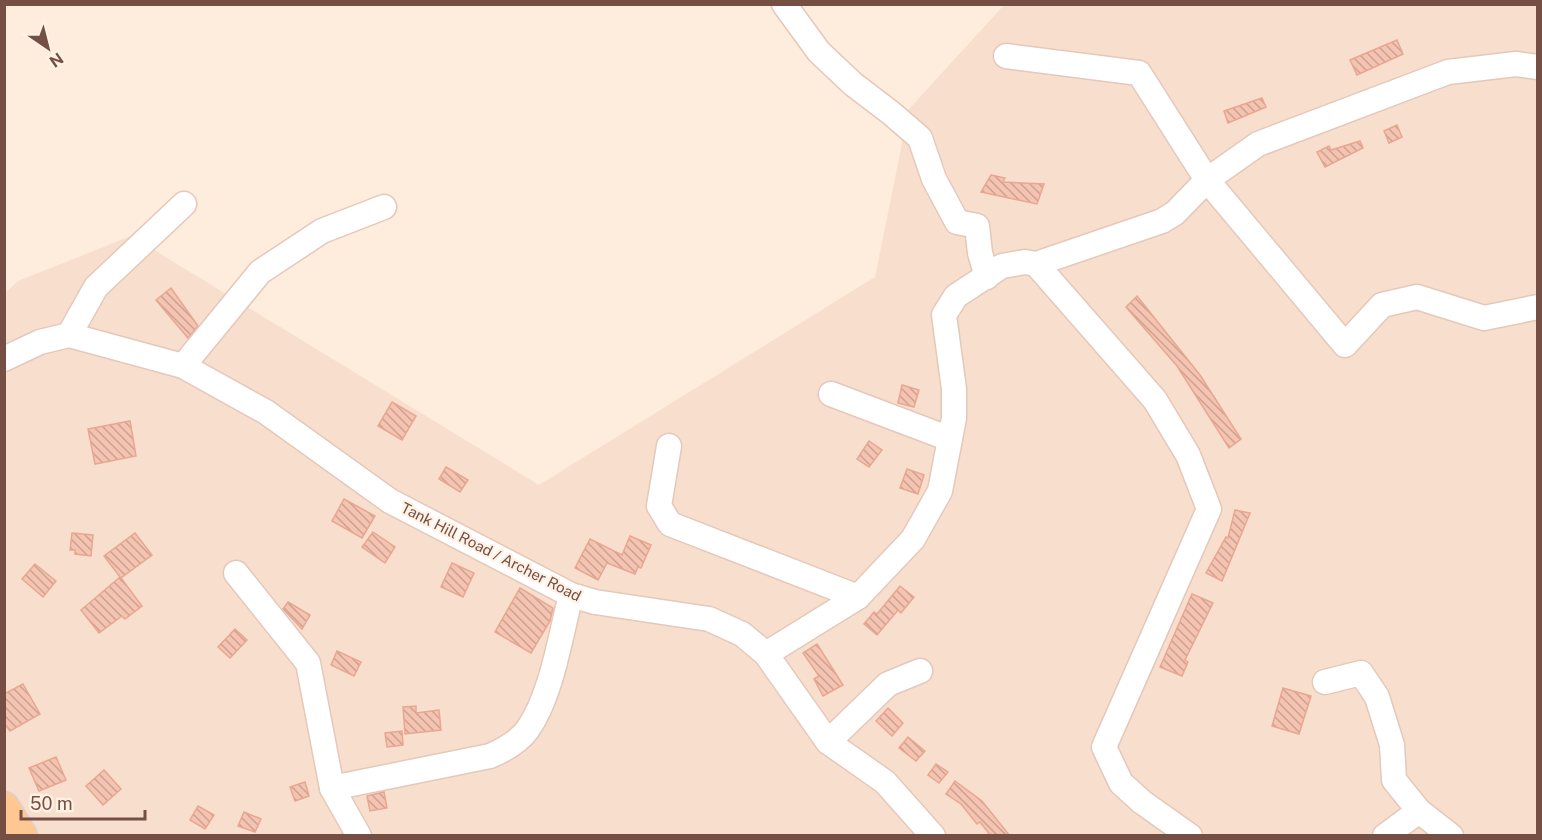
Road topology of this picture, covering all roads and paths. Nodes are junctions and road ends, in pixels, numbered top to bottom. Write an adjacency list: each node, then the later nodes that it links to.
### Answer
1 (784, 4): 8 (street)
2 (1006, 56): 4 (street)
3 (1538, 67): 4 (street)
4 (1207, 180): 7 (street); 9 (street)
5 (184, 204): 10 (street)
6 (384, 207): 12 (street)
7 (1036, 264): 8 (street); 29 (street)
8 (987, 276): 14 (street)
9 (1538, 308)
10 (69, 335): 11 (street, Tank Hill Road / Archer Road); 12 (street, Tank Hill Road / Archer Road)
11 (4, 360)
12 (183, 366): 17 (street, Tank Hill Road / Archer Road)
13 (831, 394): 14 (street)
14 (950, 439): 18 (street)
15 (669, 446): 18 (street)
16 (236, 573): 23 (street)
17 (572, 595): 19 (street, Tank Hill Road / Archer Road); 23 (street)
18 (858, 597): 19 (street)
19 (766, 654): 22 (street, Tank Hill Road / Archer Road)
20 (920, 671): 22 (street)
21 (1325, 682): 25 (street)
22 (828, 742): 28 (street, Tank Hill Road / Archer Road)
23 (332, 788): 27 (street)
24 (4, 807): 26 (main road)
25 (1419, 811): 30 (street); 31 (street)
26 (22, 836)
27 (359, 836)
28 (933, 836)
29 (1190, 836)
30 (1385, 836)
31 (1451, 836)

